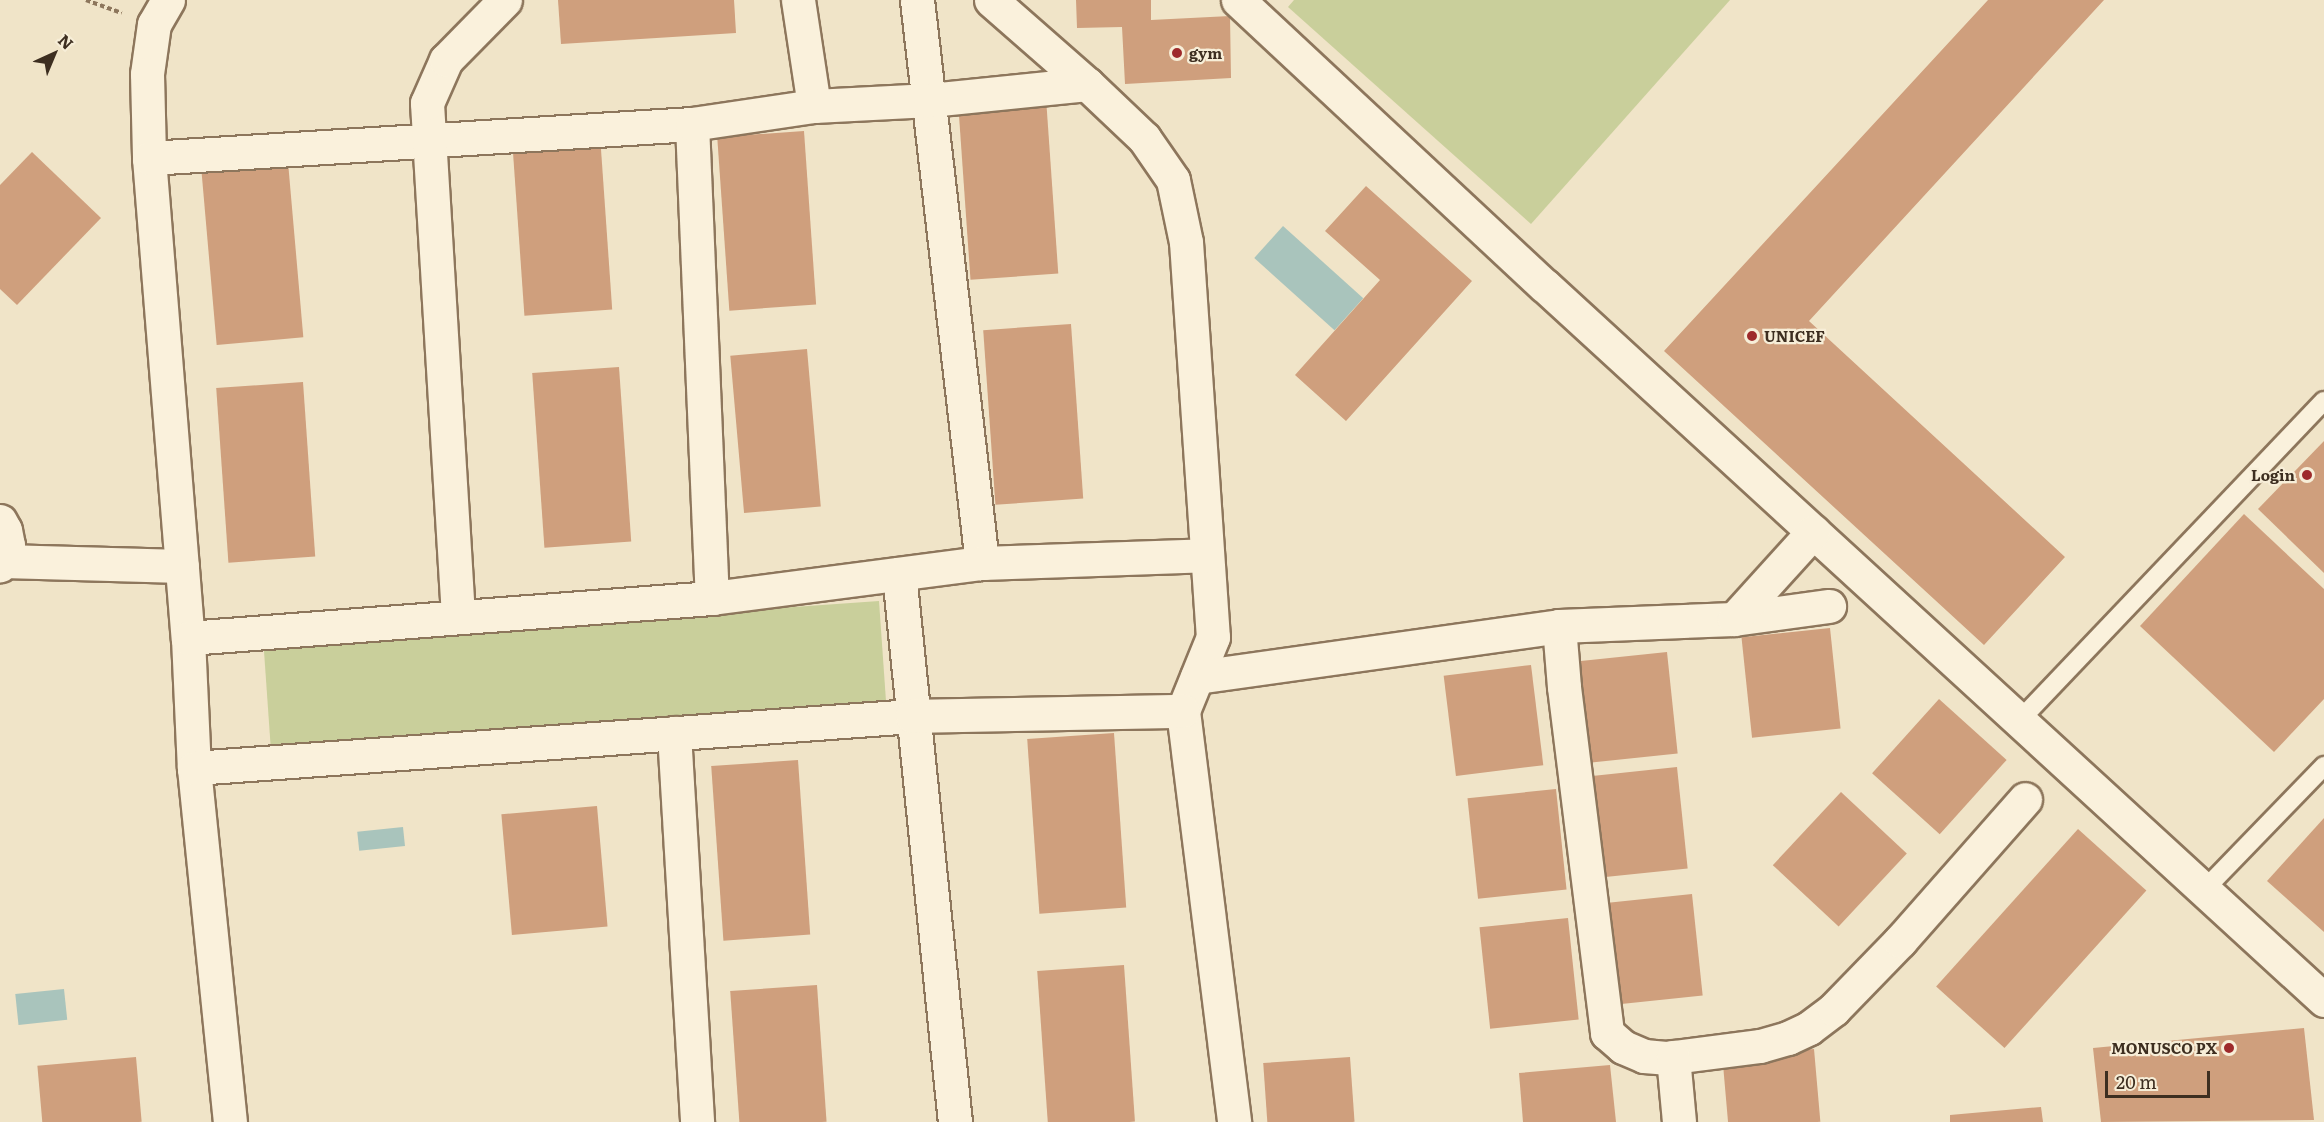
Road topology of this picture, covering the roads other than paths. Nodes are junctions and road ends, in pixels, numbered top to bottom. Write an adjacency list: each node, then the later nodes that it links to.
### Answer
1 (168, 0): 12 (street)
2 (505, 0): 11 (street)
3 (798, 0): 9 (street)
4 (917, 0): 8 (street)
5 (991, 0): 7 (street)
6 (1238, 0): 15 (street)
7 (1087, 84): 8 (street); 16 (street)
8 (930, 100): 9 (street); 18 (street)
9 (814, 106): 10 (street)
10 (692, 124): 11 (street); 21 (street)
11 (429, 142): 12 (street); 23 (street)
12 (149, 158): 19 (street)
13 (2324, 401): 30 (lane)
14 (0, 521): 17 (street)
15 (1813, 532): 24 (street); 30 (street)
16 (1206, 555): 18 (street); 27 (street)
17 (2, 563): 19 (street)
18 (982, 563): 20 (street)
19 (182, 567): 26 (street)
20 (899, 574): 21 (street); 29 (street)
21 (712, 598): 23 (street)
22 (1829, 606): 24 (street)
23 (458, 616): 26 (street)
24 (1734, 619): 25 (street)
25 (1559, 626): 27 (street); 37 (street)
26 (188, 638): 33 (street)
27 (1197, 677): 28 (street)
28 (1183, 711): 29 (street); 41 (street)
29 (912, 717): 31 (street); 40 (street)
30 (2019, 721): 35 (street)
31 (674, 733): 33 (street); 39 (street)
32 (2324, 766): 35 (lane)
33 (194, 768): 38 (street)
34 (2025, 799): 37 (street)
35 (2204, 890): 36 (street)
36 (2324, 1000)
37 (1673, 1058): 42 (street)
38 (230, 1122)
39 (697, 1122)
40 (955, 1122)
41 (1234, 1122)
42 (1679, 1122)

